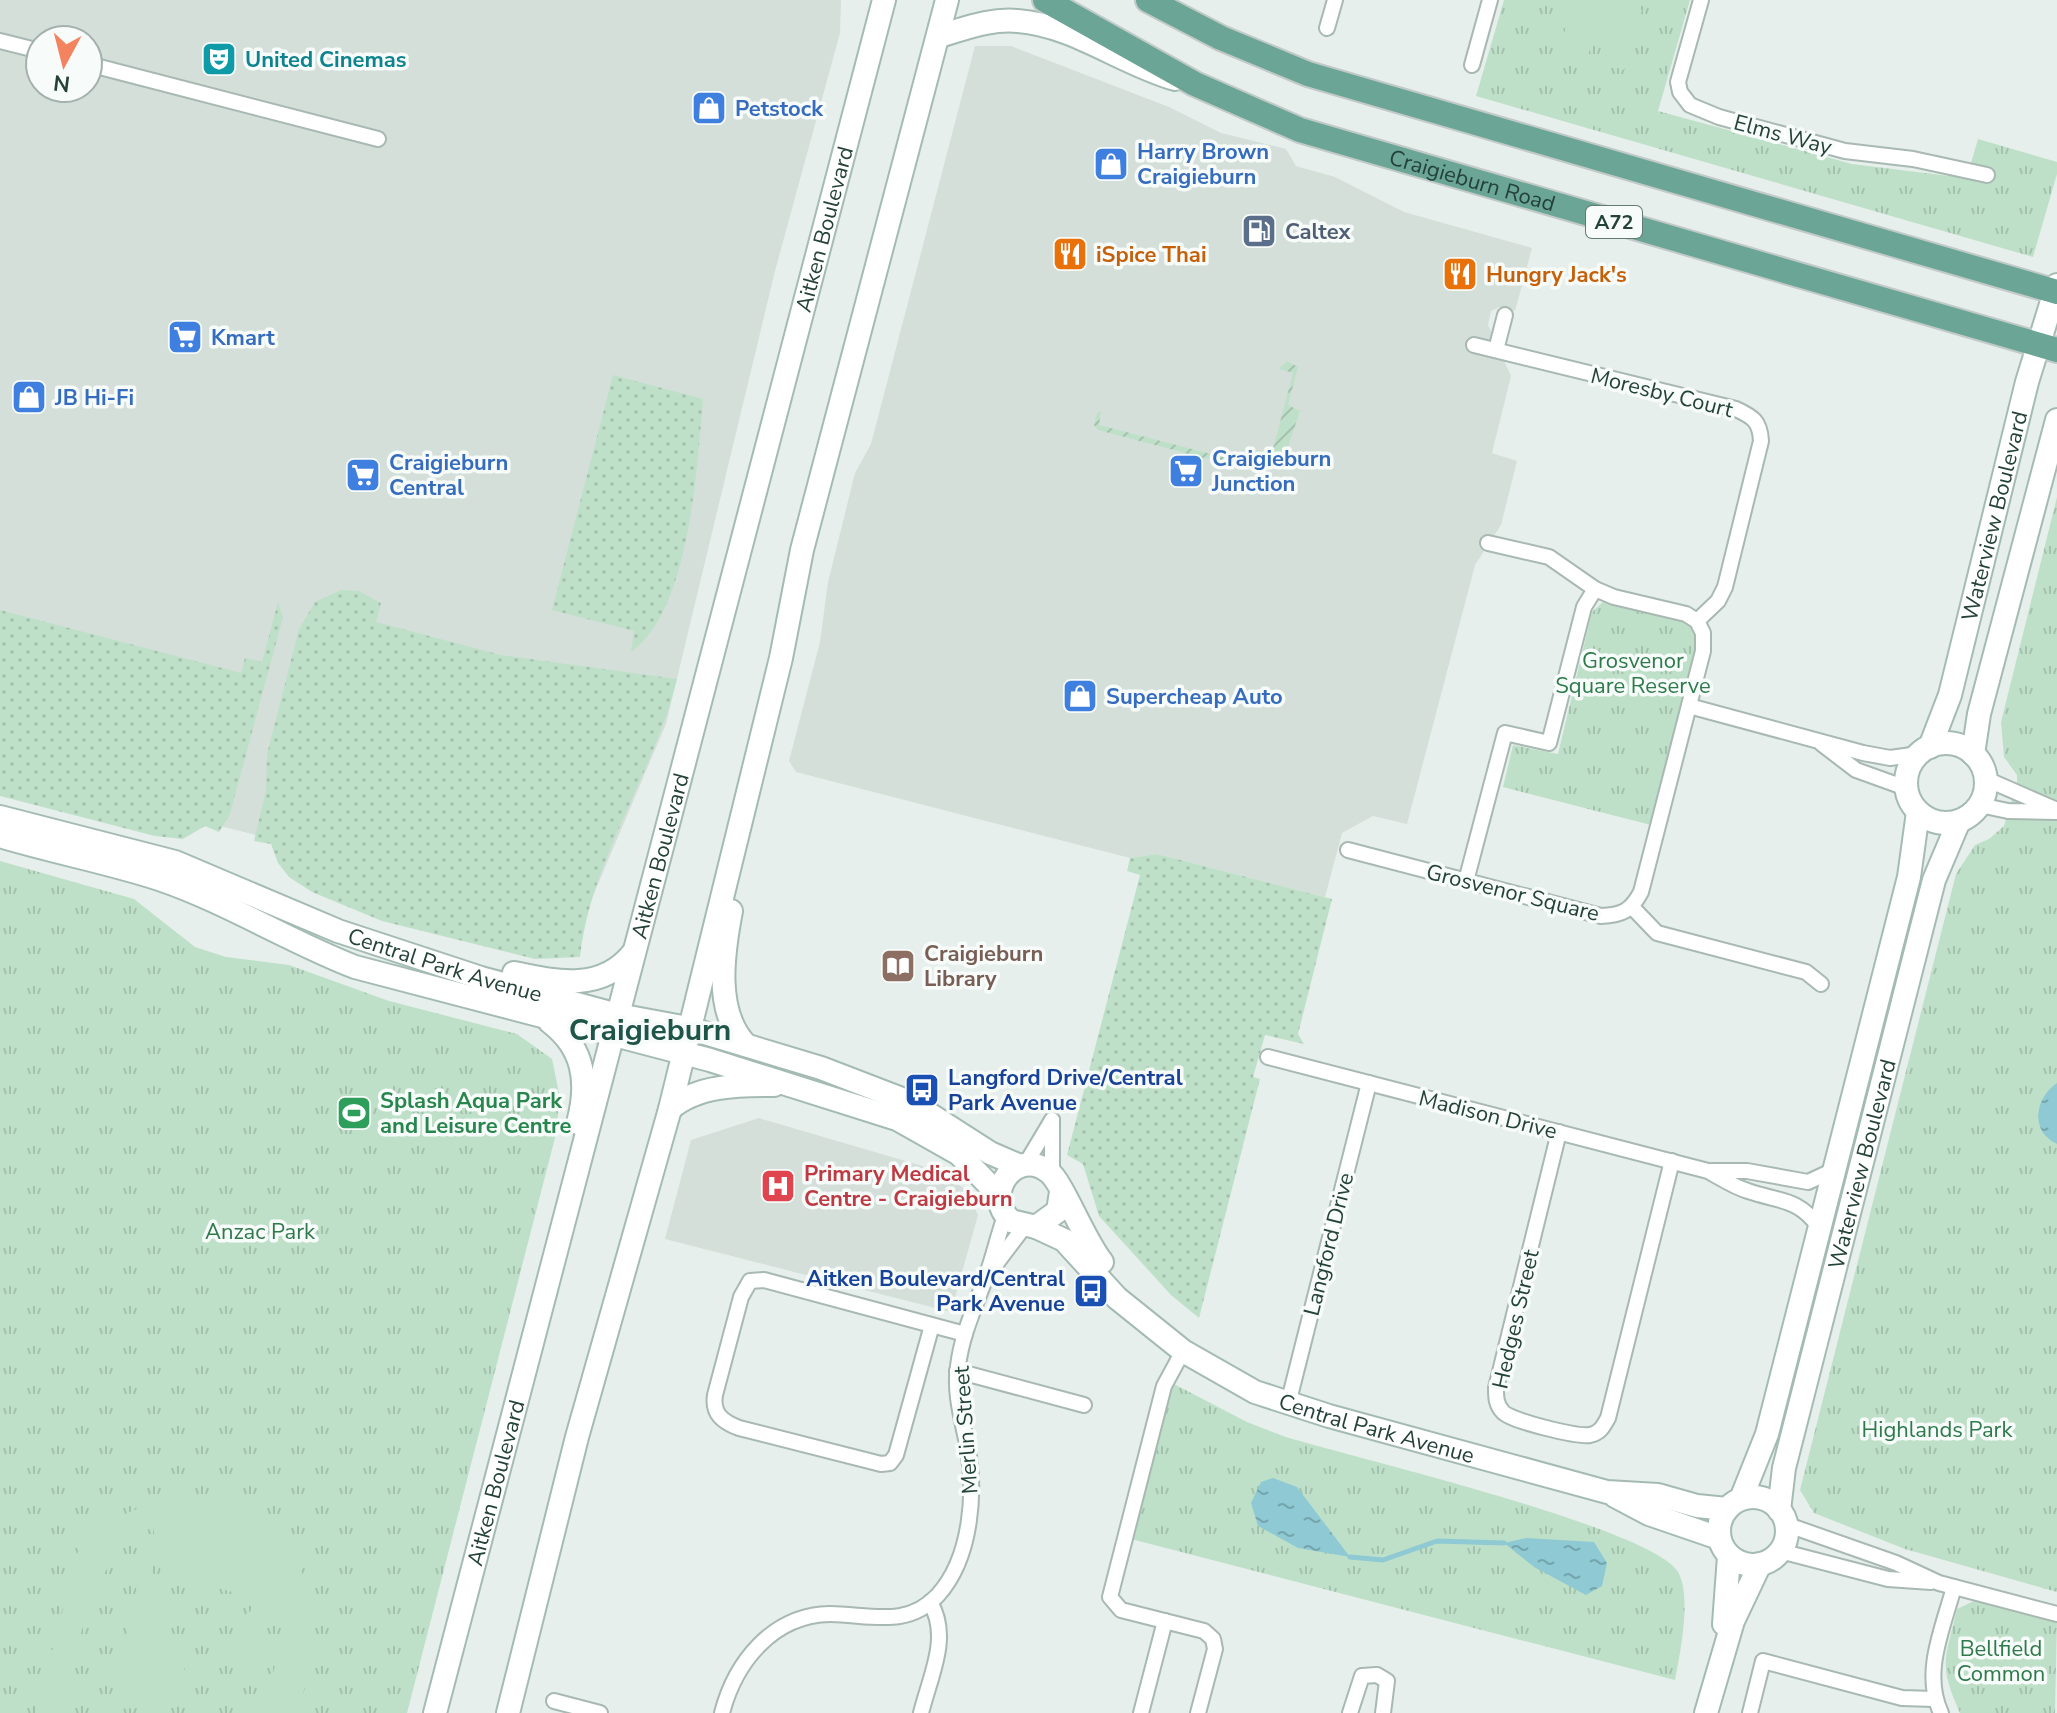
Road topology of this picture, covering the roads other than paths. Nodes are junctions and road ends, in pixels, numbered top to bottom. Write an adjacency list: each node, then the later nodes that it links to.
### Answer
1 (871, 0): 10 (street)
2 (884, 0): 10 (street, Aitken Boulevard)
3 (947, 0): 11 (street)
4 (1045, 0): 16 (main road, Craigieburn Road / A72)
5 (1148, 0): 19 (main road)
6 (1335, 0): 9 (street)
7 (1490, 0): 14 (street)
8 (1701, 0): 18 (street, Elms Way)
9 (1327, 28)
10 (875, 34): 45 (street, Aitken Boulevard)
11 (939, 36): 16 (street); 40 (street)
12 (0, 41): 13 (street)
13 (24, 47)
14 (1472, 65)
15 (104, 68): 17 (street)
16 (1195, 84): 22 (main road, Craigieburn Road / A72)
17 (378, 139)
18 (1987, 175)
19 (2056, 289): 22 (street, Waterview Boulevard)
20 (1505, 315): 23 (street)
21 (1474, 345): 23 (street, Moresby Court)
22 (2048, 347): 30 (street, Waterview Boulevard)
23 (1496, 350): 27 (street, Moresby Court)
24 (2057, 420): 31 (street, Waterview Boulevard)
25 (1488, 543): 26 (street)
26 (1595, 589): 27 (street); 42 (street)
27 (1697, 621): 28 (street, Grosvenor Square)
28 (1689, 706): 29 (street); 43 (street, Grosvenor Square)
29 (1816, 739): 30 (street); 33 (street)
30 (1924, 750): 31 (street); 33 (street)
31 (1973, 754): 32 (street)
32 (1986, 779): 34 (street); 35 (street)
33 (1906, 788): 36 (street)
34 (1980, 805): 35 (street); 38 (street)
35 (2057, 811)
36 (1918, 812): 38 (street); 59 (street, Waterview Boulevard)
37 (0, 817): 44 (street, Central Park Avenue)
38 (1959, 821): 76 (street, Waterview Boulevard)
39 (0, 836): 47 (street, Central Park Avenue)
40 (737, 839): 49 (street); 50 (street)
41 (1348, 850): 42 (street, Grosvenor Square)
42 (1466, 881): 43 (street, Grosvenor Square)
43 (1633, 908): 46 (street)
44 (403, 950): 45 (street); 48 (street, Central Park Avenue)
45 (633, 953): 48 (street, Aitken Boulevard)
46 (1821, 984)
47 (545, 1018): 48 (street, Central Park Avenue); 65 (street)
48 (616, 1024): 49 (street, Central Park Avenue); 51 (street, Central Park Avenue); 65 (street, Aitken Boulevard)
49 (688, 1028): 50 (street, Central Park Avenue); 51 (street)
50 (746, 1045): 58 (street, Central Park Avenue)
51 (683, 1053): 54 (street, Central Park Avenue); 55 (street)
52 (1268, 1057): 53 (street, Madison Drive)
53 (1369, 1083): 56 (street, Madison Drive); 72 (street, Langford Drive)
54 (791, 1085): 55 (street); 62 (street, Central Park Avenue)
55 (670, 1109): 88 (street)
56 (1559, 1132): 57 (street, Madison Drive); 57 (street, Hedges Street)
57 (1672, 1161): 60 (street, Madison Drive)
58 (1023, 1165): 61 (street); 61 (street); 62 (street)
59 (1834, 1170): 60 (street, Madison Drive); 64 (street, Waterview Boulevard)
60 (1708, 1171): 64 (street, Madison Drive)
61 (1057, 1183): 63 (street); 68 (street, Central Park Avenue)
62 (998, 1194): 63 (street)
63 (1022, 1224): 66 (street); 66 (street); 68 (street, Central Park Avenue)
64 (1819, 1227): 75 (street, Waterview Boulevard)
65 (558, 1242): 87 (street, Aitken Boulevard)
66 (985, 1279): 69 (street, Merlin Street)
67 (932, 1325): 67 (street); 69 (street)
68 (1162, 1333): 70 (street, Central Park Avenue)
69 (965, 1334): 71 (street, Merlin Street)
70 (1183, 1351): 72 (street, Central Park Avenue); 83 (street)
71 (957, 1371): 73 (street); 81 (street, Merlin Street)
72 (1288, 1404): 74 (street, Central Park Avenue)
73 (1084, 1405)
74 (1607, 1492): 75 (street, Central Park Avenue); 77 (street, Central Park Avenue)
75 (1734, 1504): 76 (street); 77 (street)
76 (1782, 1517): 78 (street); 80 (street)
77 (1724, 1547): 79 (street); 84 (street)
78 (1780, 1551): 79 (street); 80 (street)
79 (1760, 1564): 84 (street)
80 (1947, 1585): 82 (street); 85 (street)
81 (930, 1602): 90 (street); 91 (street)
82 (2057, 1614)
83 (1165, 1621): 92 (street); 93 (street)
84 (1719, 1661): 96 (street)
85 (1934, 1699): 97 (street); 98 (street)
86 (554, 1701): 89 (street)
87 (435, 1713)
88 (508, 1713)
89 (600, 1713)
90 (722, 1713)
91 (921, 1713)
92 (1141, 1713)
93 (1198, 1713)
94 (1350, 1713): 95 (street)
95 (1383, 1713)
96 (1706, 1713)
97 (1750, 1713)
98 (1941, 1713)

